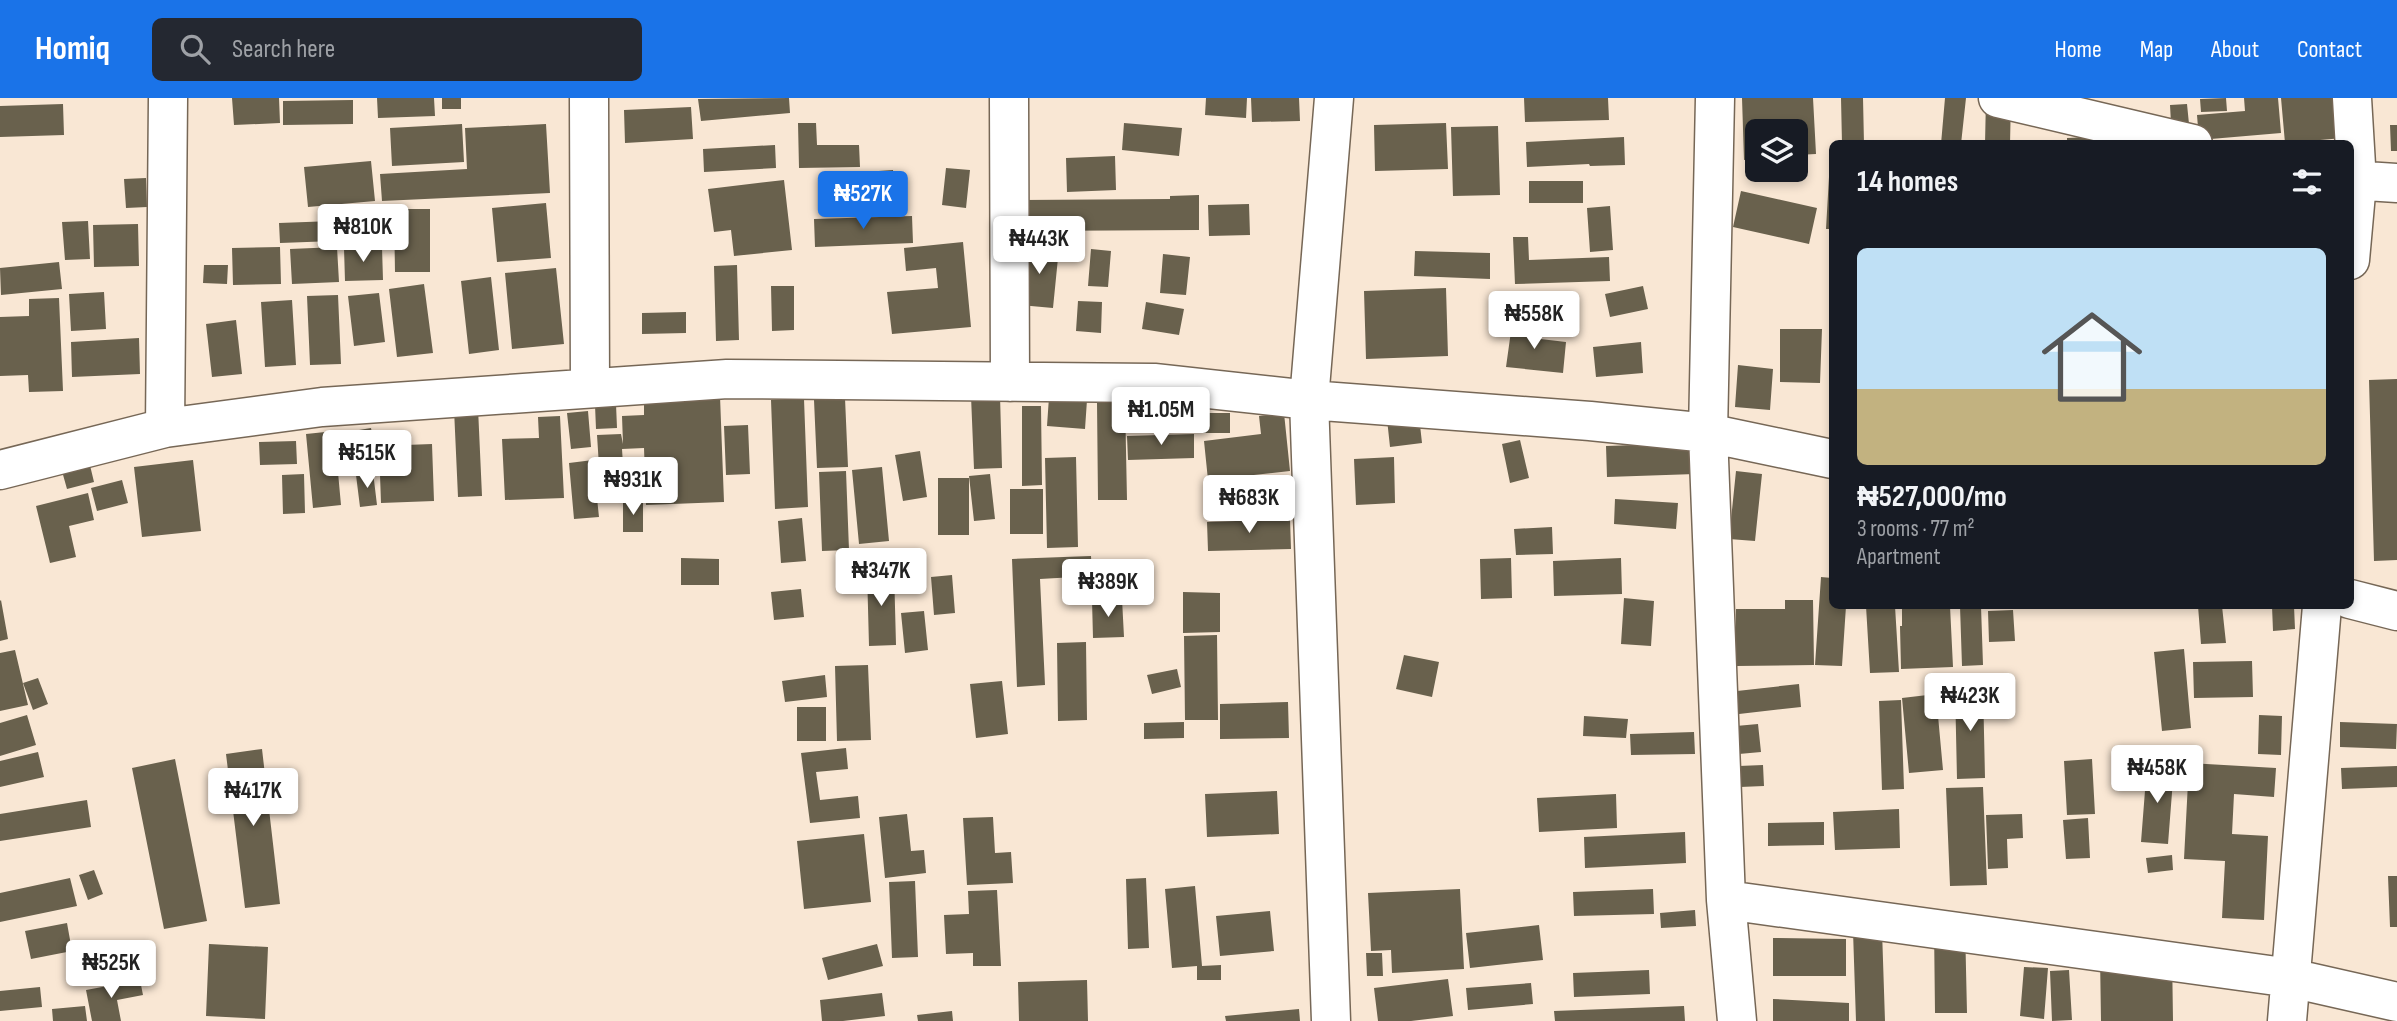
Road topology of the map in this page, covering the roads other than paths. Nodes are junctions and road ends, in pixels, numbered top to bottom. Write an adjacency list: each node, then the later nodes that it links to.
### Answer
1 (168, 98): 15 (street)
2 (589, 98): 13 (street)
3 (1009, 98): 12 (street)
4 (1335, 98): 14 (street)
5 (1715, 98): 16 (street)
6 (1998, 98): 8 (street)
7 (2352, 98): 9 (street)
8 (2176, 140)
9 (2353, 140)
10 (2354, 181): 11 (street)
11 (2397, 183)
12 (1010, 382): 13 (street); 14 (street)
13 (590, 388): 15 (street)
14 (1309, 400): 16 (street); 25 (street)
15 (165, 428): 18 (street)
16 (1708, 433): 17 (street); 22 (street)
17 (1829, 458)
18 (0, 470)
19 (2354, 600): 21 (street)
20 (2322, 609): 23 (street)
21 (2397, 611)
22 (1726, 900): 23 (street); 26 (street)
23 (2291, 978): 24 (street); 27 (street)
24 (2397, 1002)
25 (1331, 1021)
26 (1737, 1021)
27 (2287, 1021)

